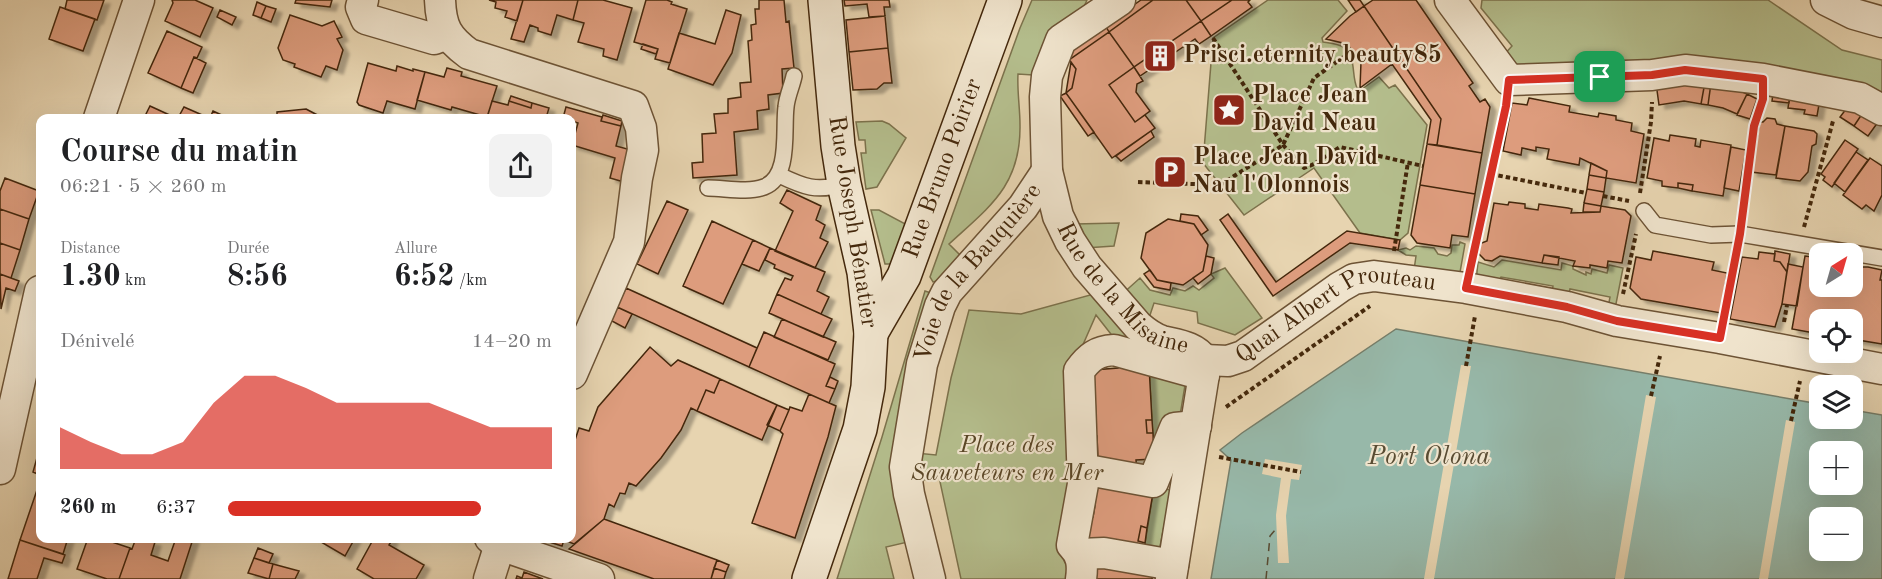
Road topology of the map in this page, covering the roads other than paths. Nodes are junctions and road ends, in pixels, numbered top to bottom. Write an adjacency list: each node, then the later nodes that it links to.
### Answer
1 (139, 0): 13 (street)
2 (363, 0): 10 (street)
3 (440, 0): 10 (street)
4 (825, 0): 17 (street, Rue Joseph Bénatier)
5 (1005, 0): 21 (street, Rue Bruno Poirier)
6 (1120, 0): 14 (street, Voie de la Bauquière)
7 (1450, 0): 12 (street)
8 (1826, 0): 9 (street)
9 (1882, 22)
10 (447, 34): 23 (street)
11 (794, 76): 15 (lane)
12 (1882, 110)
13 (100, 114)
14 (1047, 171): 24 (street, Rue de la Misaine); 36 (street, Voie de la Bauquière)
15 (779, 175): 16 (lane); 17 (lane)
16 (708, 188)
17 (853, 196): 21 (street, Rue Joseph Bénatier)
18 (1642, 208): 19 (lane)
19 (1882, 258)
20 (36, 328): 22 (street)
21 (871, 333): 35 (street, Rue Joseph Bénatier)
22 (34, 346): 27 (street)
23 (576, 365)
24 (1204, 368): 25 (street, Quai Albert Prouteau); 26 (street, Quai Albert Prouteau); 28 (street, Rue de la Misaine)
25 (1882, 369)
26 (1196, 424): 28 (street); 32 (street, Quai Albert Prouteau)
27 (0, 469)
28 (1082, 469): 31 (street, Rue de la Misaine)
29 (496, 543): 33 (street)
30 (505, 543): 34 (street)
31 (1081, 566): 32 (street)
32 (1172, 572)
33 (489, 579)
34 (599, 579)
35 (809, 579)
36 (930, 579)

